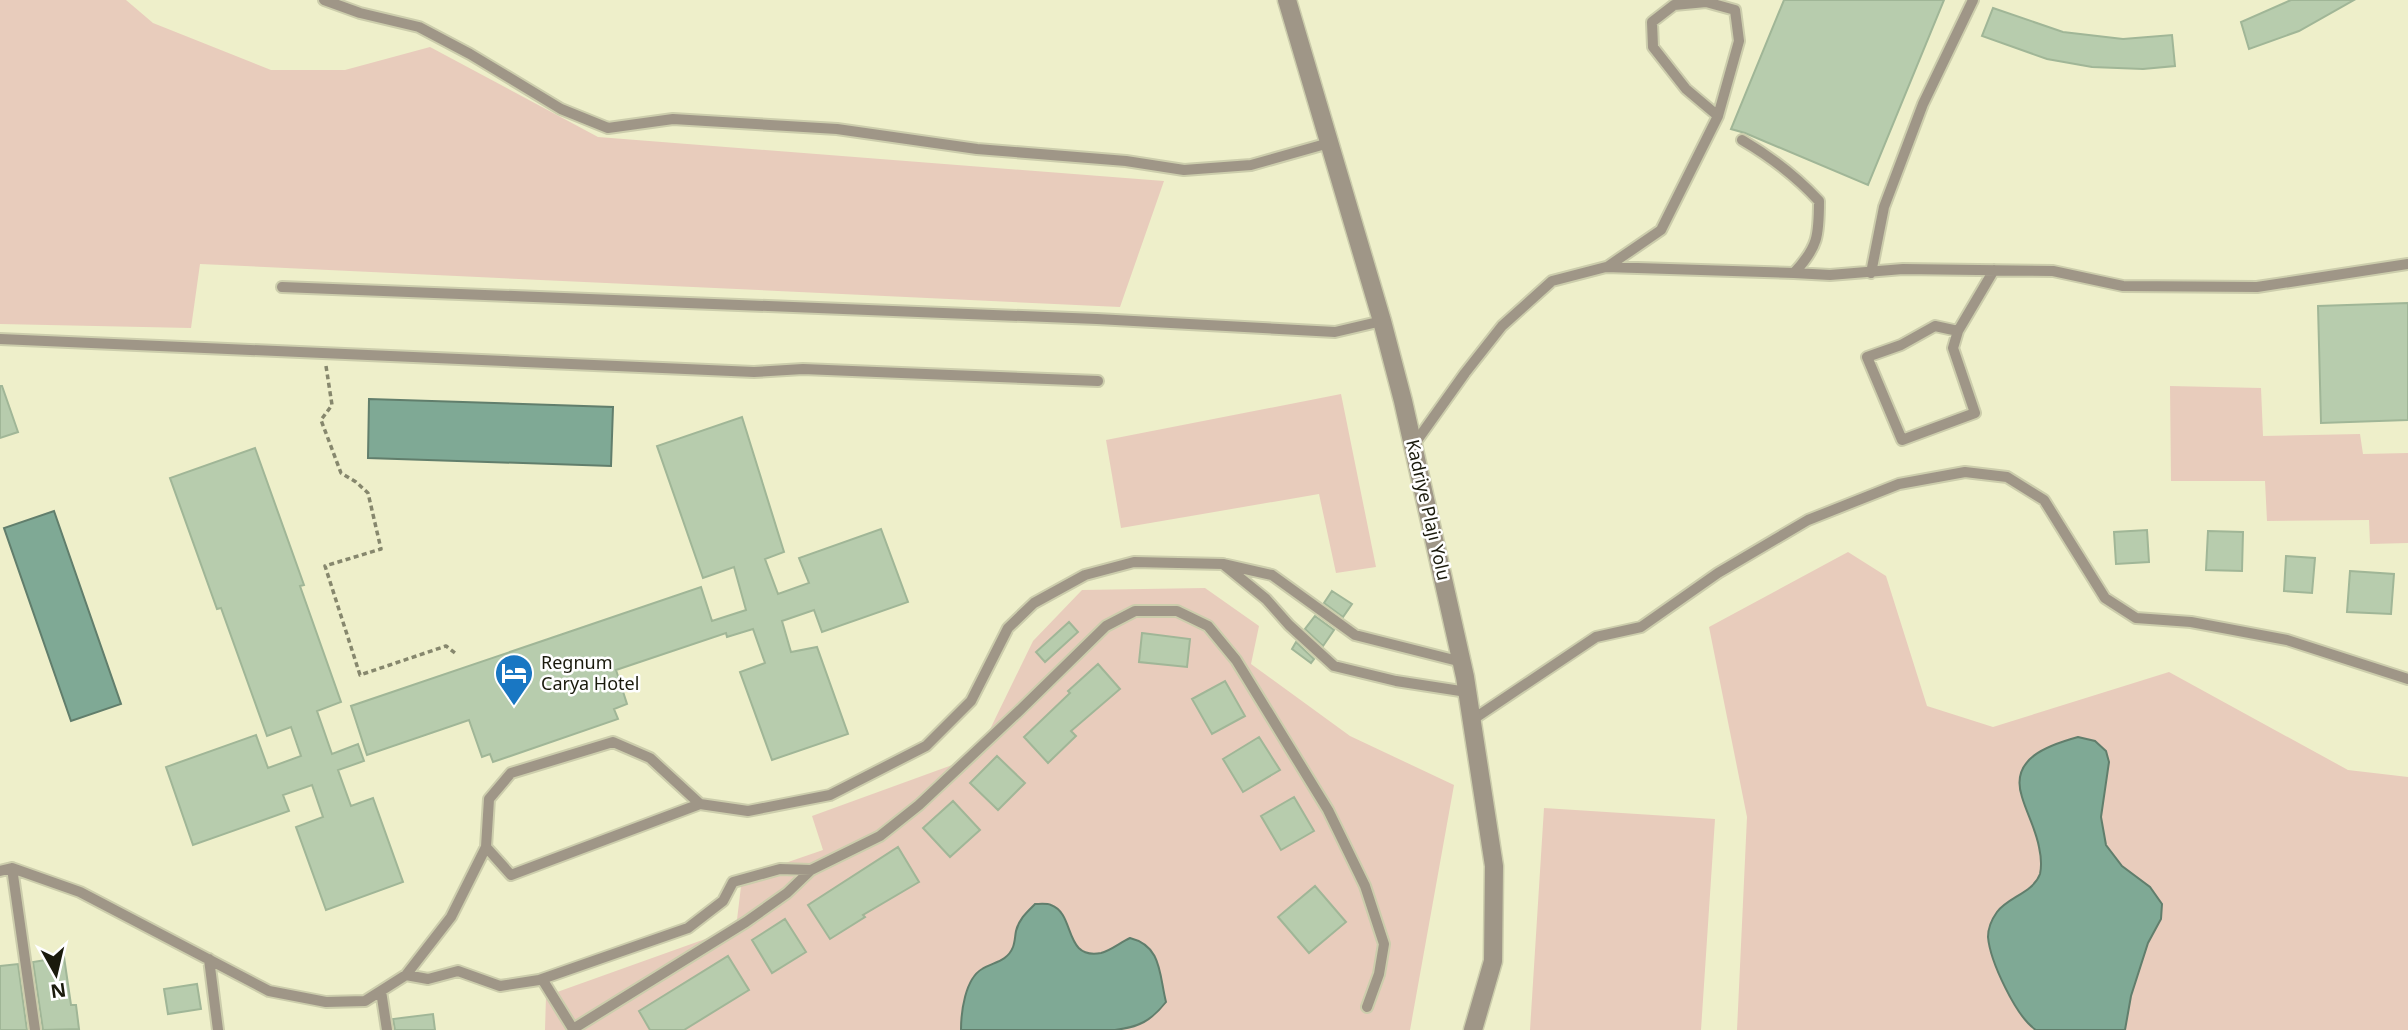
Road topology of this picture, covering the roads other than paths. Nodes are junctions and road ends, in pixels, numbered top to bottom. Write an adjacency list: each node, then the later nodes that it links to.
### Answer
1 (324, 0): 6 (lane)
2 (1287, 0): 6 (street, Kadriye Plajı Yolu)
3 (1973, 0): 11 (lane)
4 (1717, 116): 4 (lane); 8 (lane)
5 (1742, 139): 10 (lane)
6 (1329, 143): 13 (street, Kadriye Plajı Yolu)
7 (2408, 264): 9 (lane)
8 (1606, 267): 10 (lane); 17 (lane)
9 (1994, 270): 11 (lane); 14 (lane)
10 (1794, 273): 11 (lane)
11 (1871, 273)
12 (282, 287): 13 (lane)
13 (1382, 321): 17 (street, Kadriye Plajı Yolu)
14 (1958, 331): 14 (lane)
15 (0, 339): 16 (lane)
16 (1098, 381)
17 (1413, 446): 19 (street, Kadriye Plajı Yolu)
18 (1223, 564): 19 (lane); 21 (lane); 23 (lane)
19 (1462, 662): 21 (street, Kadriye Plajı Yolu)
20 (2408, 680): 22 (lane)
21 (1467, 692): 22 (street, Kadriye Plajı Yolu)
22 (1472, 720): 36 (street, Kadriye Plajı Yolu)
23 (700, 804): 24 (lane); 24 (lane)
24 (486, 847): 29 (lane)
25 (12, 868): 27 (lane); 28 (lane); 33 (lane)
26 (811, 870): 30 (lane); 30 (lane); 32 (lane)
27 (0, 871)
28 (209, 960): 31 (lane); 34 (lane)
29 (406, 975): 30 (lane); 31 (lane)
30 (542, 979)
31 (381, 991): 35 (lane)
32 (1367, 1007)
33 (35, 1030)
34 (218, 1030)
35 (387, 1030)
36 (1473, 1030)

